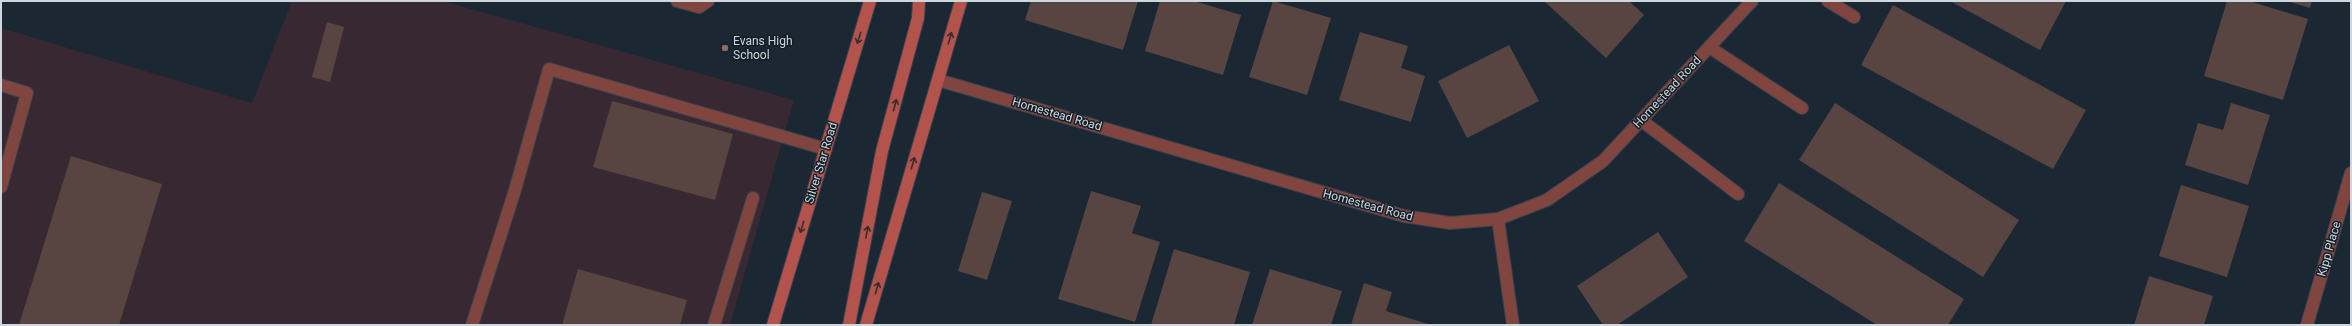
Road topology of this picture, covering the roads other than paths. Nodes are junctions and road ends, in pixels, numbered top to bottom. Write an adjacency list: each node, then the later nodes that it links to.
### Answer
1 (677, 1): 2 (street)
2 (708, 1)
3 (870, 1): 14 (main road, Silver Star Road, one-way to 14)
4 (919, 1): 23 (main road, one-way to 4)
5 (961, 1): 10 (main road, one-way to 5)
6 (1752, 1): 9 (street, Homestead Road)
7 (1828, 1): 8 (street)
8 (1854, 17)
9 (1709, 47): 12 (street); 13 (street, Homestead Road)
10 (938, 80): 19 (street, Homestead Road); 24 (main road, one-way to 10)
11 (1, 85): 16 (street)
12 (1802, 108)
13 (1641, 120): 17 (street); 19 (street, Homestead Road)
14 (826, 149): 20 (street); 22 (main road, Silver Star Road, one-way to 22)
15 (2351, 173): 26 (street, Kipp Place)
16 (1, 187)
17 (1738, 194)
18 (753, 198): 21 (street)
19 (1498, 219): 25 (street)
20 (472, 325)
21 (714, 325)
22 (773, 325)
23 (849, 325)
24 (866, 325)
25 (1513, 325)
26 (2308, 325)

